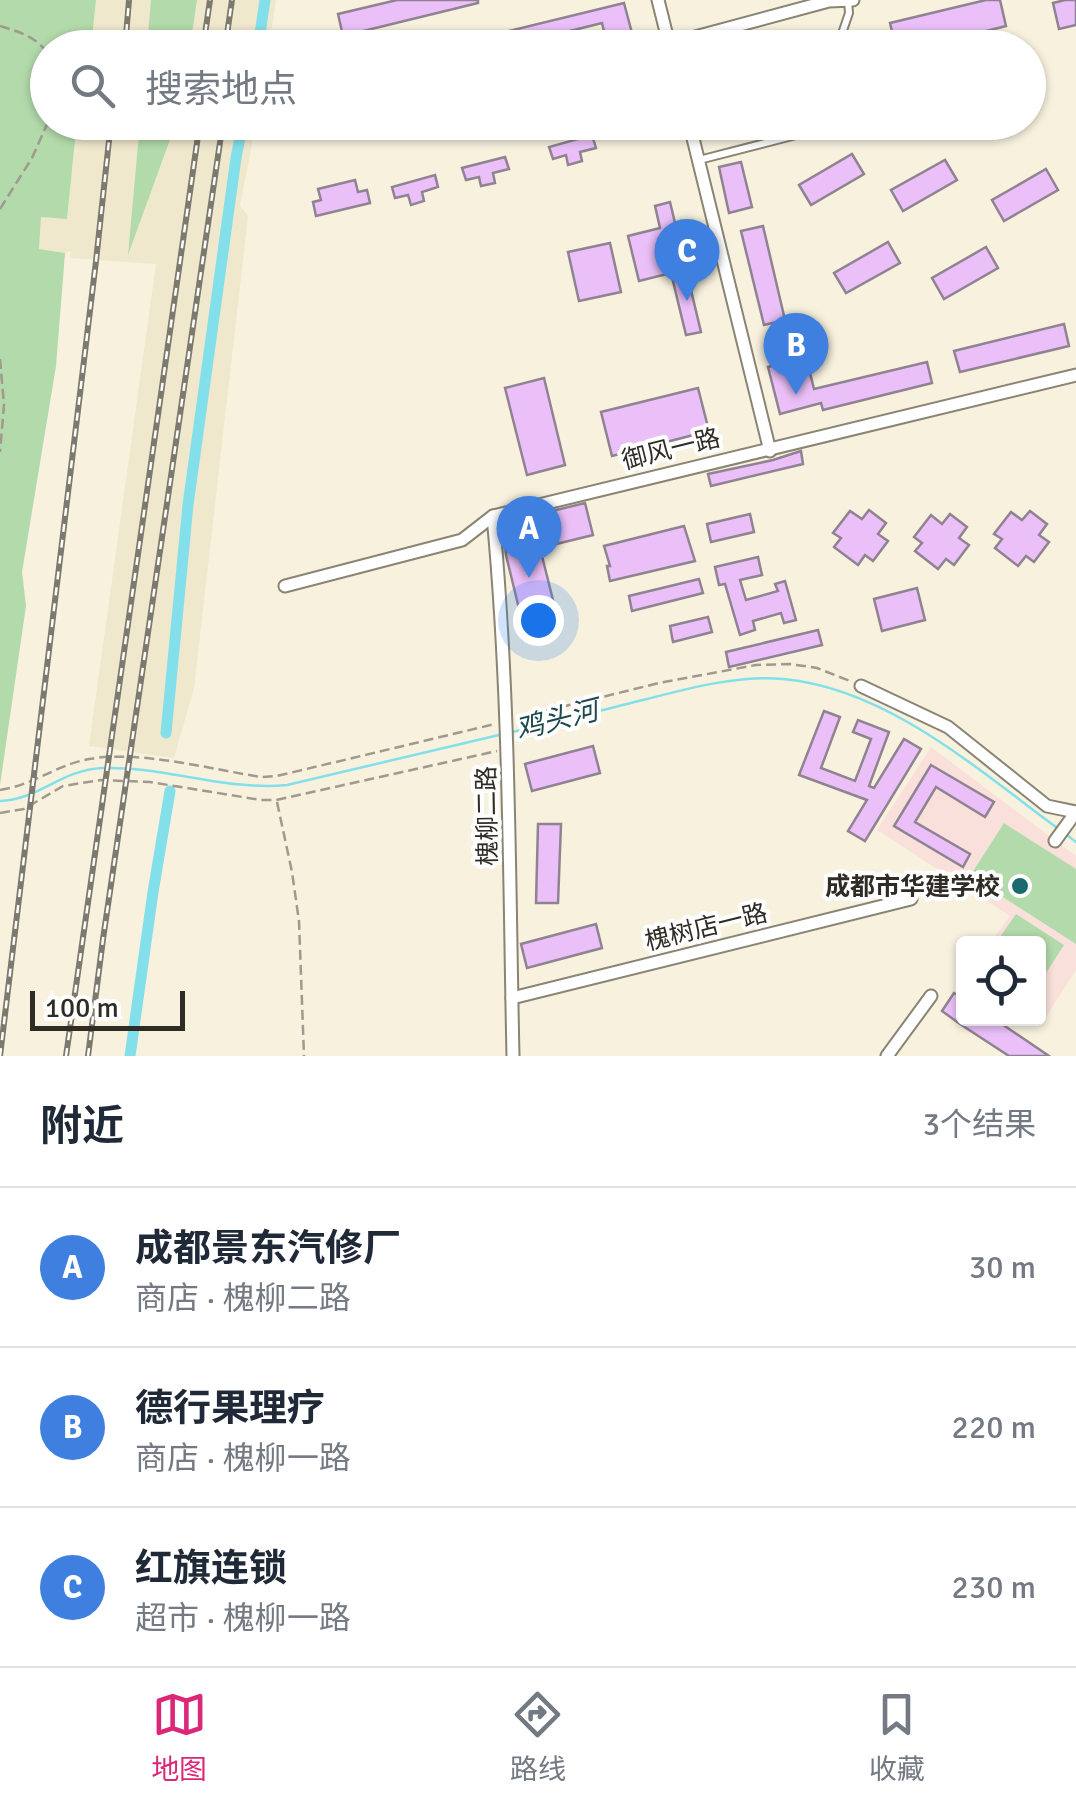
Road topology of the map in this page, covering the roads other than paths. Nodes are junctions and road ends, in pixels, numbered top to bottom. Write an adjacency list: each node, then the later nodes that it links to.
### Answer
1 (658, 0): 4 (street)
2 (849, 0): 3 (street); 6 (lane)
3 (830, 1): 5 (street)
4 (666, 30)
5 (727, 30)
6 (844, 30)
7 (694, 140): 9 (street)
8 (777, 140): 9 (lane)
9 (699, 160): 11 (street)
10 (1076, 375): 11 (street, 御风一路)
11 (770, 451): 12 (street, 御风一路)
12 (493, 516): 13 (street, 御风一路); 19 (street, 槐柳二路)
13 (284, 586)
14 (861, 686): 15 (street)
15 (1076, 812): 16 (street)
16 (1055, 841)
17 (912, 900): 19 (street, 槐树店一路)
18 (931, 996): 21 (street)
19 (512, 998): 20 (street, 槐柳二路)
20 (513, 1056)
21 (887, 1056)

